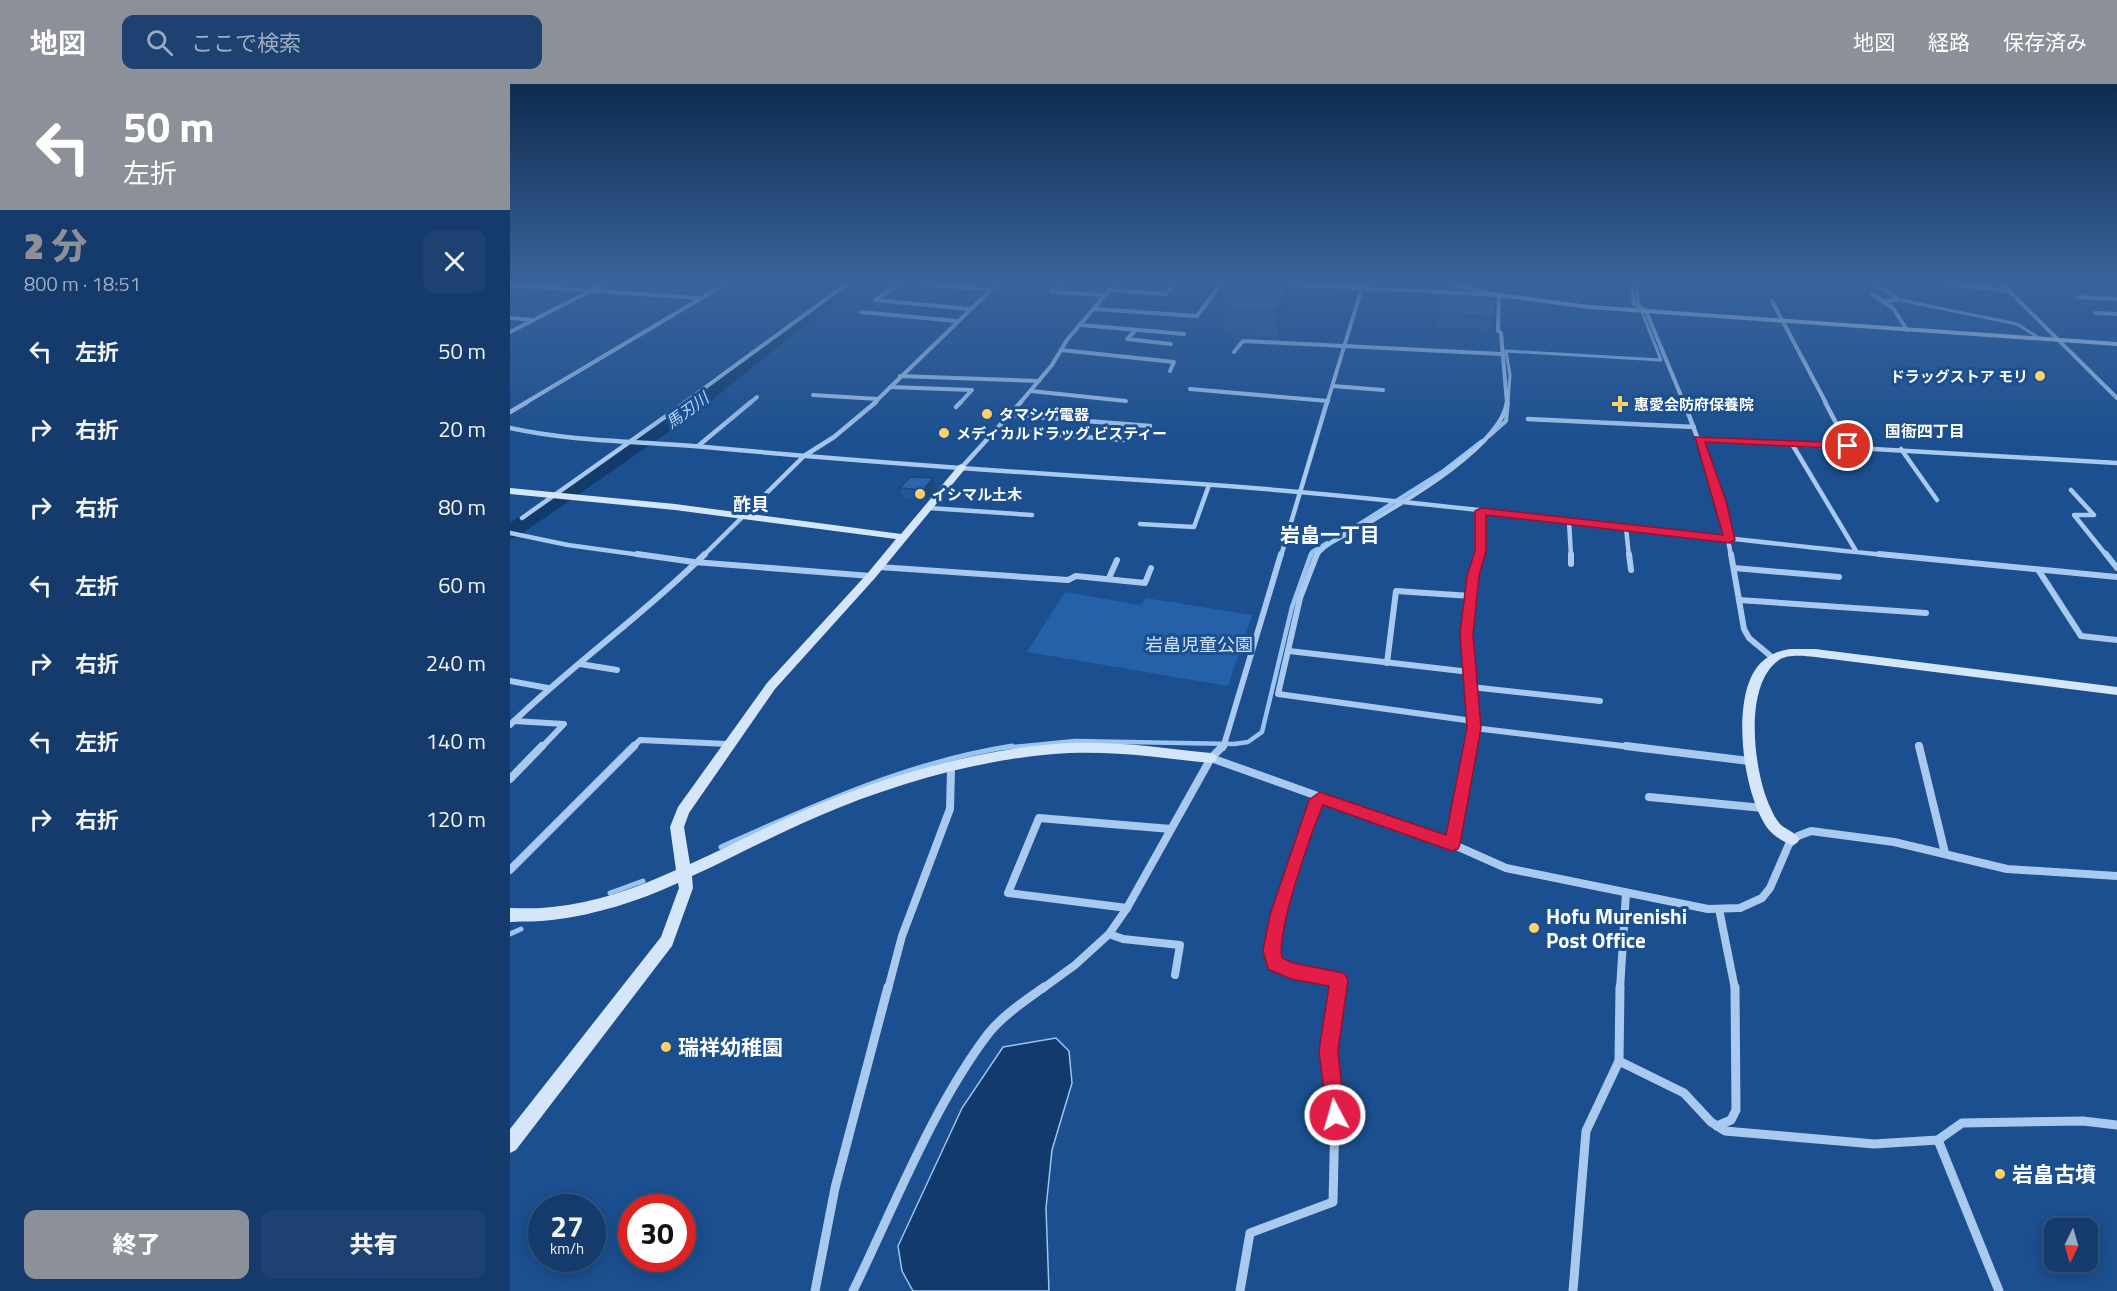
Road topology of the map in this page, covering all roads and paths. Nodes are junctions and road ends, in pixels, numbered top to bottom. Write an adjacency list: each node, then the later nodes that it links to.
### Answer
1 (637, 337): 34 (street)
2 (774, 337): 42 (street)
3 (939, 337): 20 (street)
4 (1071, 337): 16 (street)
5 (1129, 337): 13 (street)
6 (1348, 337): 15 (street)
7 (1501, 337): 18 (street)
8 (1657, 337): 38 (street)
9 (1791, 337): 45 (street)
10 (2008, 337): 12 (street)
11 (2054, 337): 12 (street)
12 (2058, 341): 14 (street); 29 (street)
13 (1171, 344)
14 (2117, 344)
15 (1346, 345): 17 (street); 18 (street); 22 (street)
16 (1061, 350): 19 (street); 21 (street)
17 (1234, 352)
18 (1502, 354): 57 (street)
19 (1170, 371)
20 (900, 375): 21 (street); 23 (street)
21 (1039, 381): 26 (street)
22 (1334, 386): 25 (street); 32 (street)
23 (890, 387): 30 (street); 33 (street)
24 (1190, 389): 32 (street)
25 (1383, 390)
26 (1031, 391): 31 (street); 35 (street)
27 (813, 395): 30 (street)
28 (756, 397): 46 (street)
29 (2117, 398)
30 (878, 399): 48 (street)
31 (1126, 401)
32 (1328, 401): 54 (street)
33 (956, 407)
34 (510, 411)
35 (1009, 415): 37 (street); 40 (street)
36 (1528, 419): 38 (street)
37 (1150, 426)
38 (1694, 427): 41 (street)
39 (510, 428): 42 (street)
40 (995, 430): 43 (street); 50 (street)
41 (1699, 439): 44 (street); 68 (street)
42 (633, 440): 46 (street); 55 (street)
43 (1123, 440)
44 (1792, 444): 45 (street); 69 (street)
45 (1848, 446): 47 (street)
46 (698, 447): 48 (street)
47 (1901, 449): 49 (street); 56 (street)
48 (804, 456): 50 (street); 60 (street)
49 (2117, 463)
50 (962, 467): 51 (street); 58 (street)
51 (1209, 485): 54 (street); 64 (street)
52 (2071, 490): 75 (street)
53 (510, 491): 55 (street)
54 (1301, 491): 57 (street); 101 (street)
55 (554, 495): 60 (street); 62 (street)
56 (1937, 500)
57 (1402, 503): 59 (street); 86 (street)
58 (929, 508): 61 (street); 67 (street)
59 (1481, 511): 63 (street); 82 (street)
60 (742, 515): 67 (street); 71 (street)
61 (1032, 516)
62 (522, 518)
63 (1569, 521): 65 (street); 72 (street)
64 (1140, 524)
65 (1626, 528): 68 (street); 76 (street)
66 (510, 533): 71 (street)
67 (903, 537): 78 (street)
68 (1730, 540): 69 (street); 74 (street)
69 (1856, 551): 77 (street)
70 (1117, 560): 81 (street)
71 (694, 562): 78 (street); 89 (street)
72 (1571, 564)
73 (1151, 568): 81 (street)
74 (1734, 568): 79 (street); 83 (street)
75 (2117, 568)
76 (1631, 570)
77 (2039, 571): 80 (street); 85 (street)
78 (875, 572): 81 (street); 99 (street)
79 (1839, 577)
80 (2117, 577)
81 (1109, 578)
82 (1471, 596): 88 (street); 91 (street)
83 (1739, 600): 84 (street); 87 (street)
84 (1926, 613)
85 (2117, 640)
86 (1289, 651): 88 (street); 98 (street)
87 (1773, 658): 95 (street); 102 (street)
88 (1387, 663): 91 (street)
89 (580, 664): 90 (street); 94 (street)
90 (617, 670)
91 (1470, 672): 93 (street)
92 (510, 681): 94 (street)
93 (1471, 687): 96 (street); 98 (street)
94 (548, 688): 97 (street)
95 (2117, 692)
96 (1600, 701)
97 (512, 723): 104 (street)
98 (1474, 724): 102 (street); 110 (street)
99 (728, 744): 112 (street); 113 (street)
100 (1919, 745): 111 (street)
101 (1211, 758): 103 (street); 106 (street); 108 (street)
102 (1749, 761): 107 (street)
103 (951, 769): 113 (street); 126 (street)
104 (510, 779)
105 (1649, 797): 107 (street)
106 (1320, 798): 110 (street); 128 (street)
107 (1763, 808): 109 (street)
108 (1171, 829): 116 (street); 116 (street)
109 (1792, 839): 111 (street); 117 (street)
110 (1452, 844): 115 (street)
111 (1946, 853): 114 (street)
112 (510, 870)
113 (686, 872): 118 (street); 125 (street)
114 (2117, 876)
115 (1626, 893): 117 (street); 121 (street)
116 (1127, 908): 119 (street)
117 (1719, 909): 123 (street)
118 (511, 916)
119 (1108, 934): 120 (street); 127 (street)
120 (1175, 975)
121 (1619, 1061): 123 (street); 129 (street)
122 (2117, 1125): 124 (street)
123 (1717, 1126): 124 (street)
124 (1938, 1140): 130 (street)
125 (510, 1144)
126 (815, 1291)
127 (853, 1291)
128 (1240, 1291)
129 (1573, 1291)
130 (1999, 1291)

